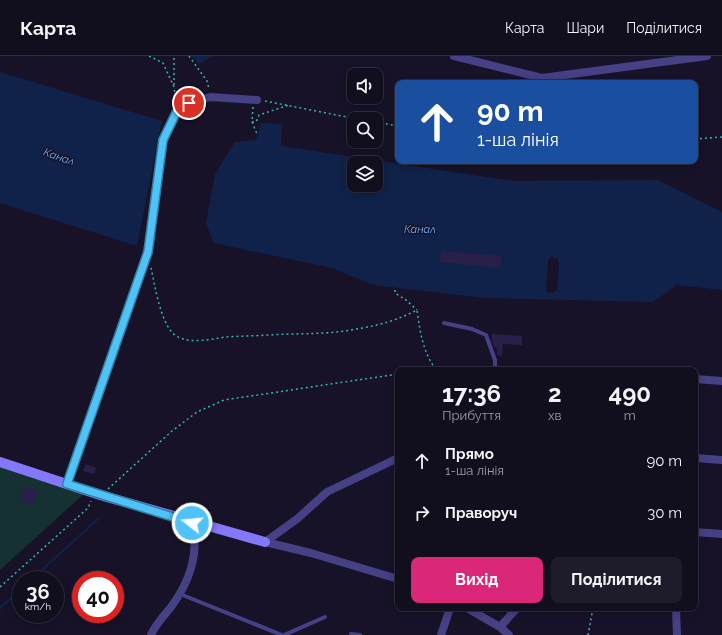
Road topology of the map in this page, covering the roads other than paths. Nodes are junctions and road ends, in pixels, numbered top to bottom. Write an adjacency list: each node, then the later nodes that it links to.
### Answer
1 (454, 56): 2 (street)
2 (707, 56)
3 (255, 100): 12 (street)
4 (444, 324): 5 (lane)
5 (495, 367)
6 (698, 379): 7 (street)
7 (722, 381)
8 (698, 458): 10 (street)
9 (395, 459): 16 (street)
10 (722, 460)
11 (0, 462): 12 (street)
12 (67, 484): 13 (street)
13 (192, 523): 16 (street); 18 (street)
14 (698, 532): 15 (street)
15 (722, 534)
16 (265, 542): 17 (street)
17 (395, 578)
18 (180, 594): 26 (street); 27 (lane)
19 (449, 611): 29 (street)
20 (472, 611): 24 (street)
21 (514, 611): 24 (street)
22 (676, 611): 31 (street)
23 (325, 617): 27 (lane)
24 (500, 627): 30 (street)
25 (351, 634): 28 (lane)
26 (151, 635)
27 (283, 635)
28 (360, 635)
29 (441, 635)
30 (509, 635)
31 (677, 635)

